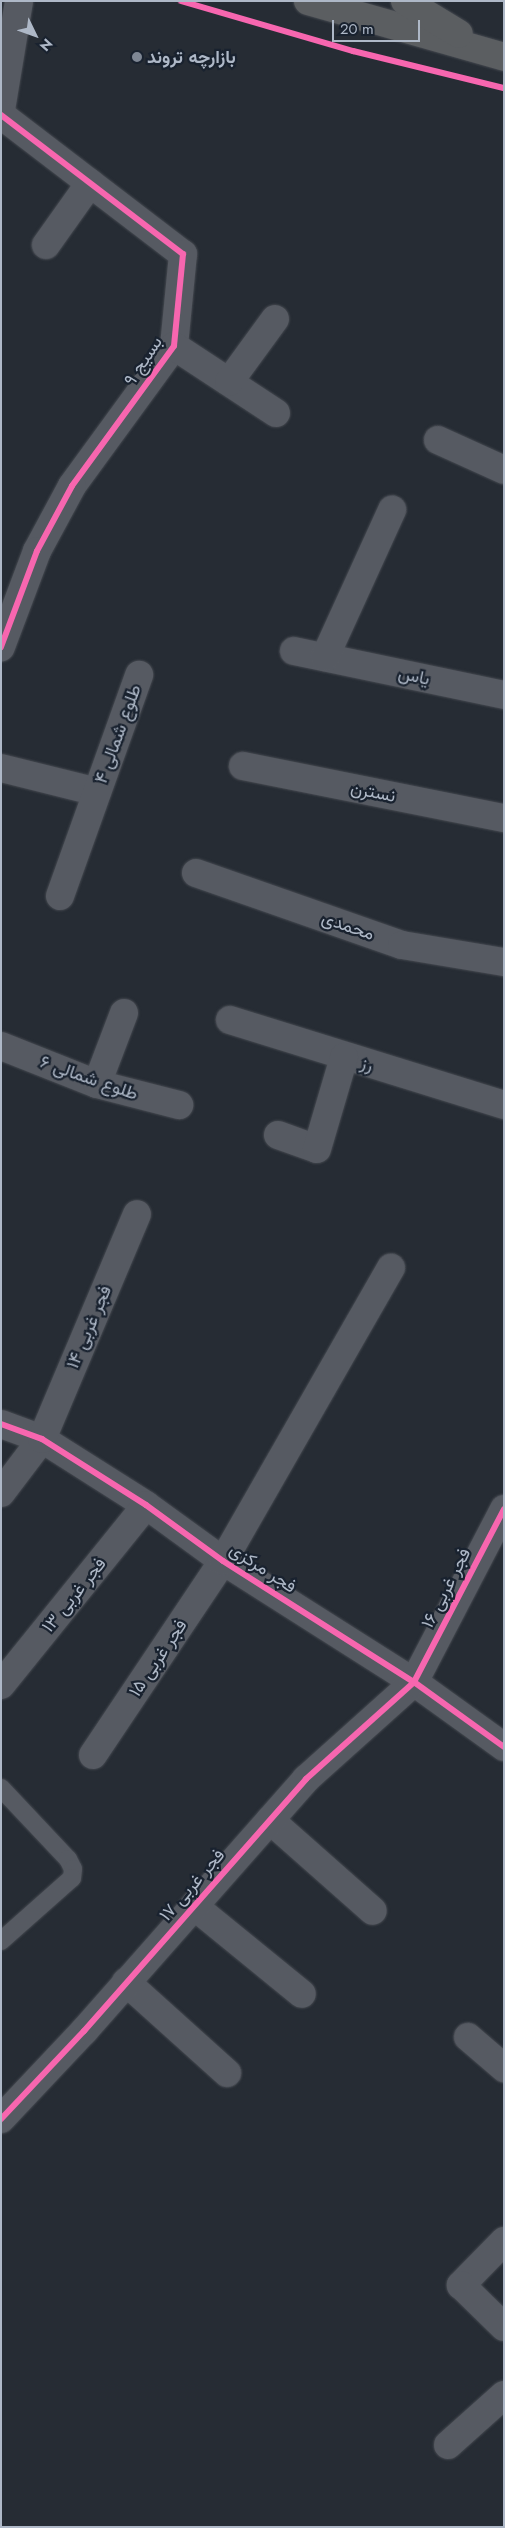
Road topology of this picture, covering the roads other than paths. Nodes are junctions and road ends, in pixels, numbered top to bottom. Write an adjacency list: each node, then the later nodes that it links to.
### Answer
1 (19, 1): 5 (street)
2 (308, 1): 4 (highway)
3 (405, 1): 4 (highway)
4 (504, 57)
5 (1, 110)
6 (1, 115): 7 (street, بسیج ۹)
7 (90, 183): 8 (street); 10 (street, بسیج ۹)
8 (46, 246)
9 (275, 319): 11 (street)
10 (174, 346): 11 (street); 16 (street, بسیج ۹)
11 (229, 382): 12 (street)
12 (276, 413)
13 (438, 440): 14 (street)
14 (504, 470)
15 (392, 510): 18 (street)
16 (1, 647)
17 (294, 650): 18 (street, یاس)
18 (325, 657): 20 (street, یاس)
19 (139, 675): 23 (street, طلوع شمالی ۴)
20 (504, 695)
21 (243, 766): 24 (street, نسترن)
22 (1, 768): 23 (street, طلوع شمالی ۴)
23 (97, 792): 26 (street, طلوع شمالی ۴)
24 (504, 818)
25 (196, 873): 27 (street, محمدی)
26 (60, 896)
27 (504, 962)
28 (124, 1013): 32 (street)
29 (230, 1020): 31 (street, رز)
30 (1, 1046): 32 (street, طلوع شمالی ۶)
31 (344, 1057): 34 (street, رز); 35 (street)
32 (97, 1084): 33 (street, طلوع شمالی ۶)
33 (179, 1105)
34 (504, 1105)
35 (278, 1135)
36 (137, 1214): 39 (street, فجر غربی ۱۴)
37 (391, 1268): 43 (street, فجر غربی ۱۵)
38 (1, 1424): 39 (street, فجر مرکزی)
39 (42, 1440): 40 (street, فجر غربی ۱۴); 41 (street, فجر مرکزی)
40 (1, 1493)
41 (146, 1505): 43 (street, فجر مرکزی); 45 (street, فجر غربی ۱۳)
42 (501, 1520): 44 (street, فجر غربی ۱۶)
43 (223, 1561): 44 (street, فجر مرکزی); 47 (street, فجر غربی ۱۵)
44 (414, 1682): 46 (street, فجر مرکزی); 49 (street, فجر غربی ۱۷)
45 (1, 1685)
46 (504, 1747)
47 (92, 1755)
48 (1, 1788): 52 (lane)
49 (270, 1820): 50 (street, فجر غربی ۱۷); 51 (street)
50 (194, 1906): 53 (street, فجر غربی ۱۷); 54 (street)
51 (372, 1911)
52 (1, 1941)
53 (126, 1982): 57 (street); 58 (street, فجر غربی ۱۷)
54 (302, 1994)
55 (468, 2037): 56 (street)
56 (504, 2068)
57 (227, 2073)
58 (1, 2119)
59 (504, 2240): 60 (street)
60 (504, 2327)
61 (504, 2395): 62 (street)
62 (448, 2445)

